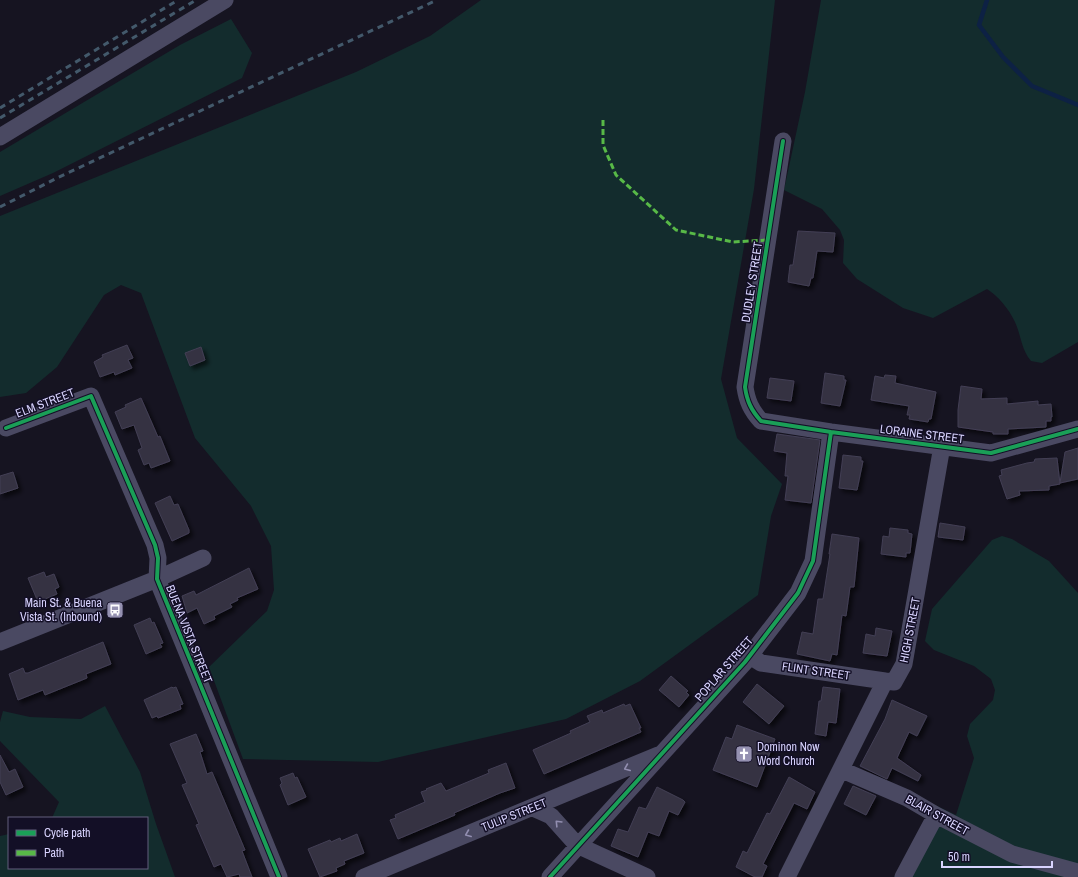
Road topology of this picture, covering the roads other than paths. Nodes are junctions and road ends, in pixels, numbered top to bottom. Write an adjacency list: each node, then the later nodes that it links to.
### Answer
1 (225, 0): 2 (street)
2 (0, 137)
3 (783, 141): 5 (street, DUDLEY STREET)
4 (91, 396): 6 (street, ELM STREET); 11 (street, BUENA VISTA STREET)
5 (762, 421): 8 (street, LORAINE STREET)
6 (6, 428)
7 (1078, 429): 9 (street, LORAINE STREET)
8 (831, 432): 9 (street, LORAINE STREET); 13 (street, POPLAR STREET)
9 (942, 446): 14 (street, HIGH STREET)
10 (203, 558): 11 (street)
11 (156, 579): 12 (street); 21 (street, BUENA VISTA STREET)
12 (0, 642)
13 (750, 656): 14 (street, FLINT STREET); 15 (street, POPLAR STREET)
14 (885, 681): 16 (street)
15 (663, 753): 17 (street, TULIP STREET, one-way to 17); 19 (street, POPLAR STREET)
16 (842, 770): 18 (street, BLAIR STREET); 25 (street)
17 (533, 808): 19 (street, one-way to 17); 22 (street, TULIP STREET, one-way to 22)
18 (936, 815): 20 (street, BLAIR STREET); 26 (street)
19 (577, 845): 23 (street, POPLAR STREET); 24 (street)
20 (1078, 872)
21 (279, 877)
22 (364, 877)
23 (550, 877)
24 (647, 877)
25 (787, 877)
26 (903, 877)

